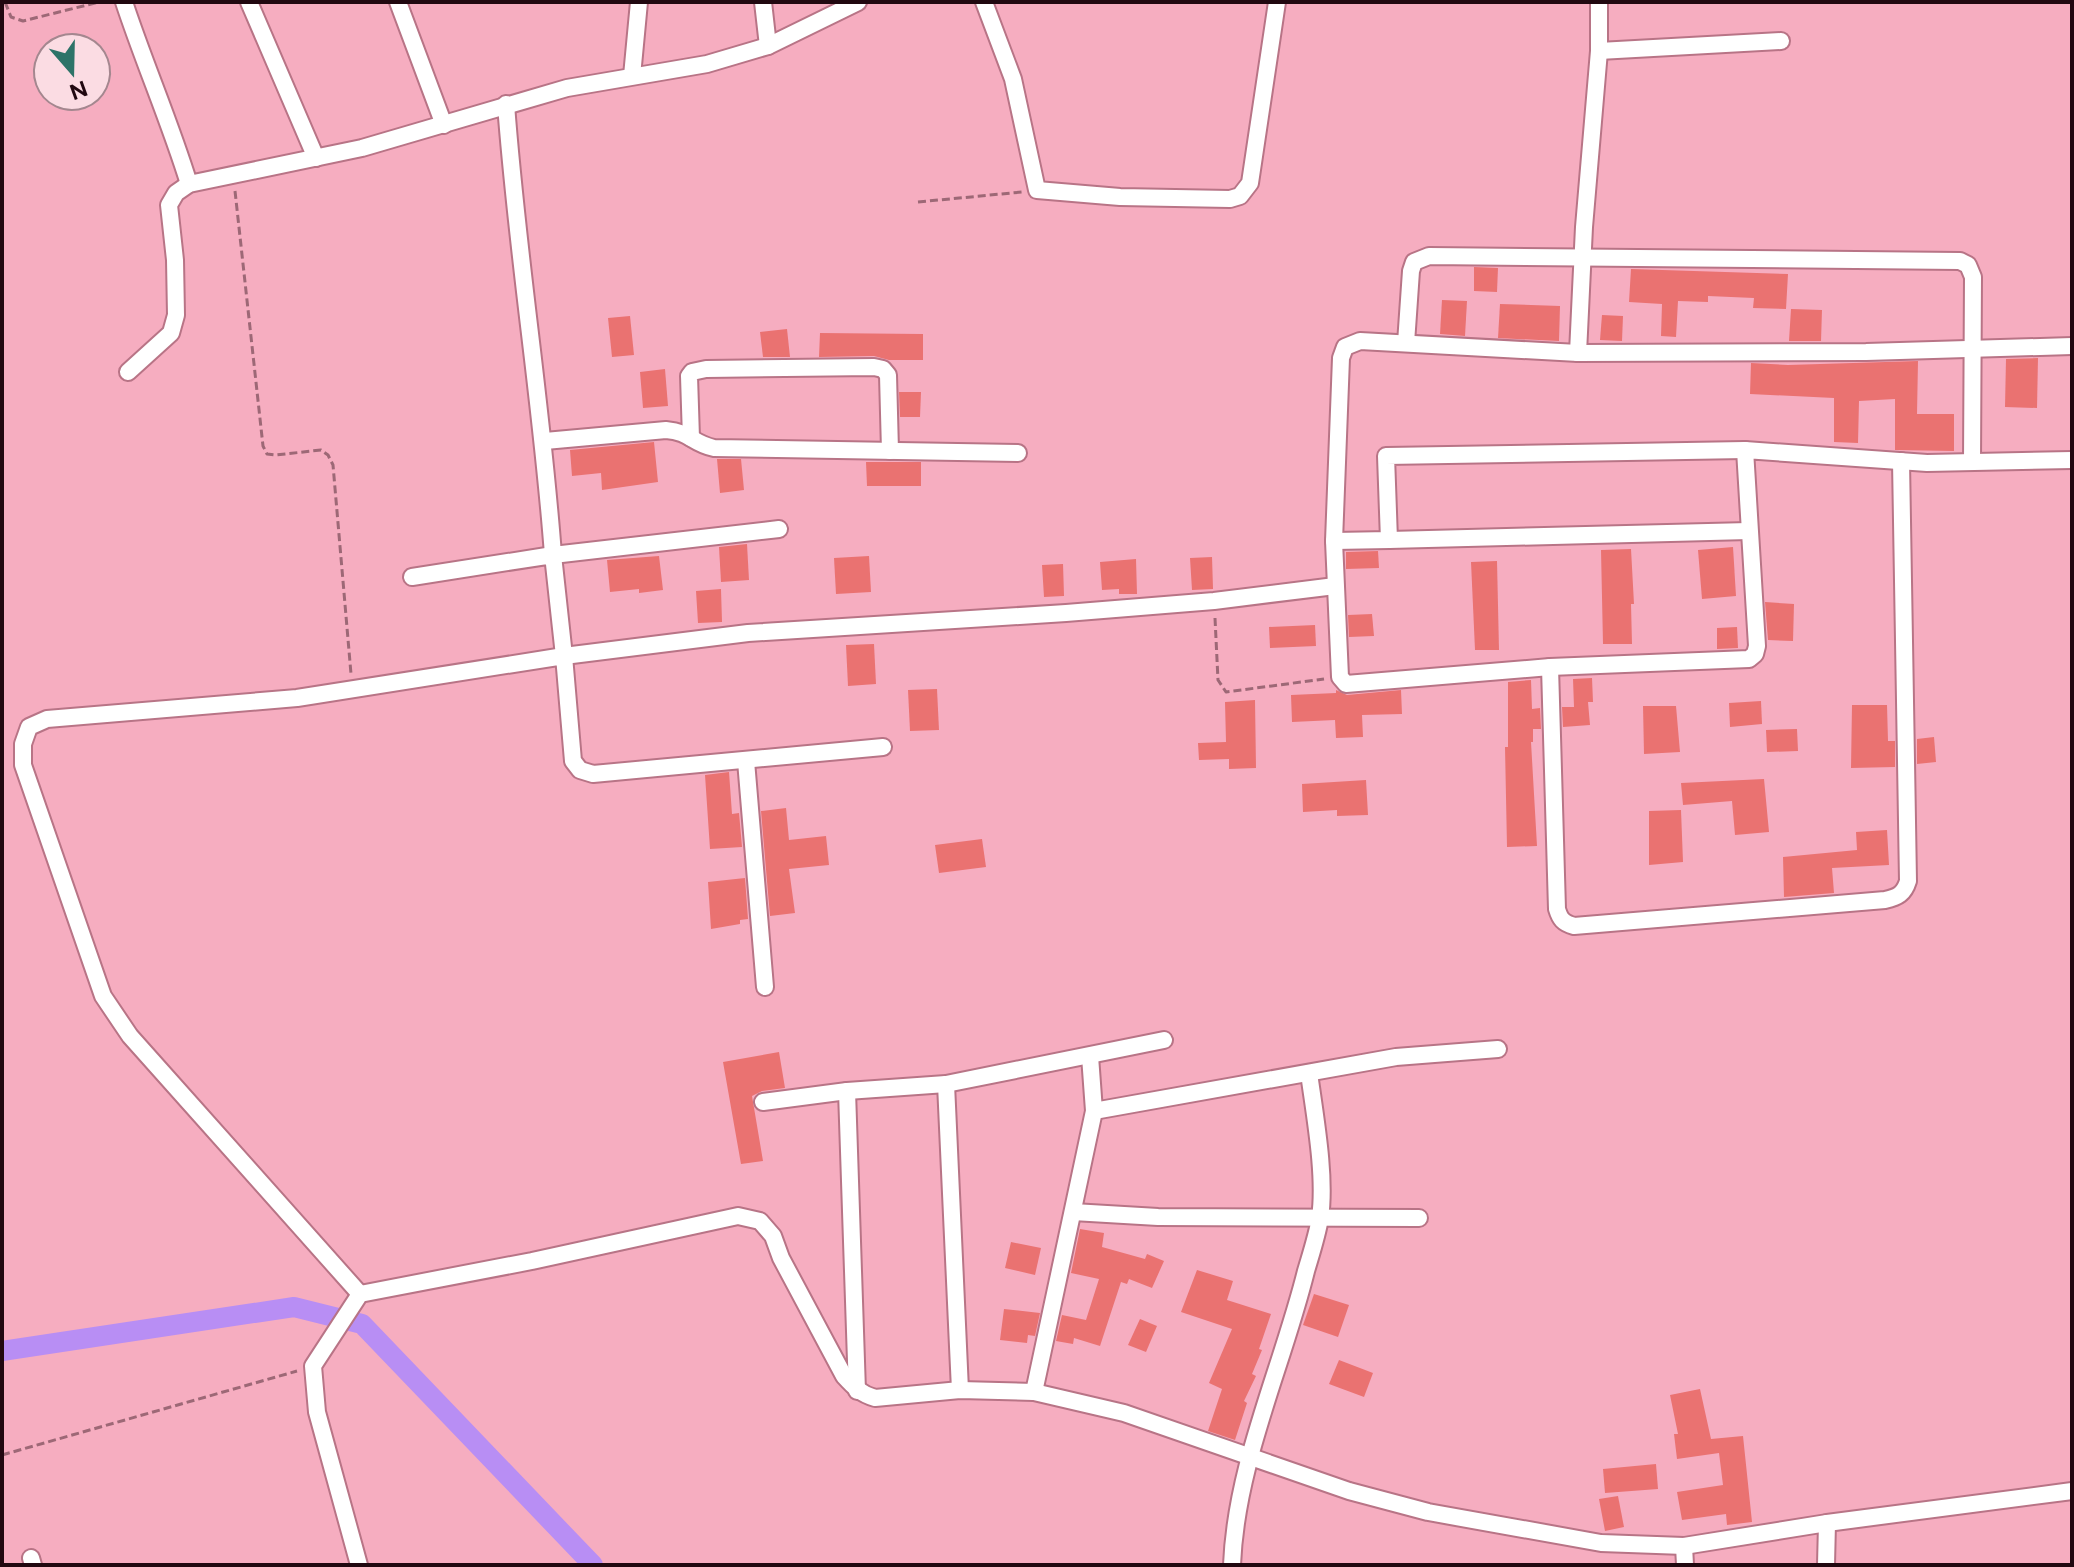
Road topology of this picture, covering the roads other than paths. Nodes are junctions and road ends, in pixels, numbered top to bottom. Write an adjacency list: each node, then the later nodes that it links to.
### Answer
1 (124, 2): 17 (street)
2 (249, 2): 16 (street)
3 (398, 2): 15 (street)
4 (639, 2): 13 (street)
5 (763, 2): 11 (street)
6 (858, 2): 11 (street)
7 (984, 2): 8 (street)
8 (1277, 2)
9 (1599, 2): 12 (street)
10 (1781, 41): 12 (street)
11 (768, 46): 13 (street)
12 (1599, 51): 18 (street)
13 (632, 76): 14 (street)
14 (506, 104): 15 (street); 25 (street)
15 (444, 125): 16 (street)
16 (316, 158): 17 (street)
17 (189, 184): 23 (street)
18 (1584, 258): 19 (street); 21 (street); 22 (street)
19 (1406, 343): 22 (street); 35 (street)
20 (2072, 346): 21 (street)
21 (1974, 350): 22 (street); 31 (street)
22 (1578, 353)
23 (128, 372)
24 (691, 438): 25 (street); 27 (street); 27 (street)
25 (545, 441): 36 (street)
26 (1745, 450): 30 (street); 33 (street); 34 (street)
27 (890, 451): 28 (street)
28 (1018, 453)
29 (2072, 460): 31 (street)
30 (1901, 461): 31 (street); 40 (street)
31 (1972, 462)
32 (779, 529): 36 (street)
33 (1749, 531): 34 (street); 40 (street)
34 (1389, 540): 35 (street)
35 (1334, 541): 38 (street)
36 (553, 555): 37 (street); 39 (street)
37 (412, 577)
38 (1335, 586): 39 (street); 40 (street)
39 (564, 656): 42 (street); 55 (street)
40 (1550, 667)
41 (883, 747): 42 (street)
42 (746, 761): 43 (street)
43 (765, 987)
44 (1164, 1040): 46 (street)
45 (1498, 1049): 47 (street)
46 (1090, 1056): 48 (street); 51 (street)
47 (1309, 1073): 51 (street); 53 (street)
48 (946, 1084): 49 (street); 56 (street)
49 (847, 1091): 50 (street); 57 (street)
50 (763, 1102)
51 (1094, 1111): 52 (street)
52 (1073, 1212): 53 (street); 58 (street)
53 (1320, 1217): 54 (street); 59 (street)
54 (1419, 1218)
55 (357, 1299): 57 (street); 63 (street)
56 (960, 1390): 57 (street); 58 (street)
57 (857, 1391)
58 (1034, 1392): 59 (street)
59 (1251, 1457): 62 (street); 64 (street)
60 (2072, 1491): 61 (street)
61 (1827, 1523): 62 (street); 66 (street)
62 (1684, 1546): 65 (street)
63 (359, 1565)
64 (1232, 1565)
65 (1685, 1565)
66 (1826, 1565)

